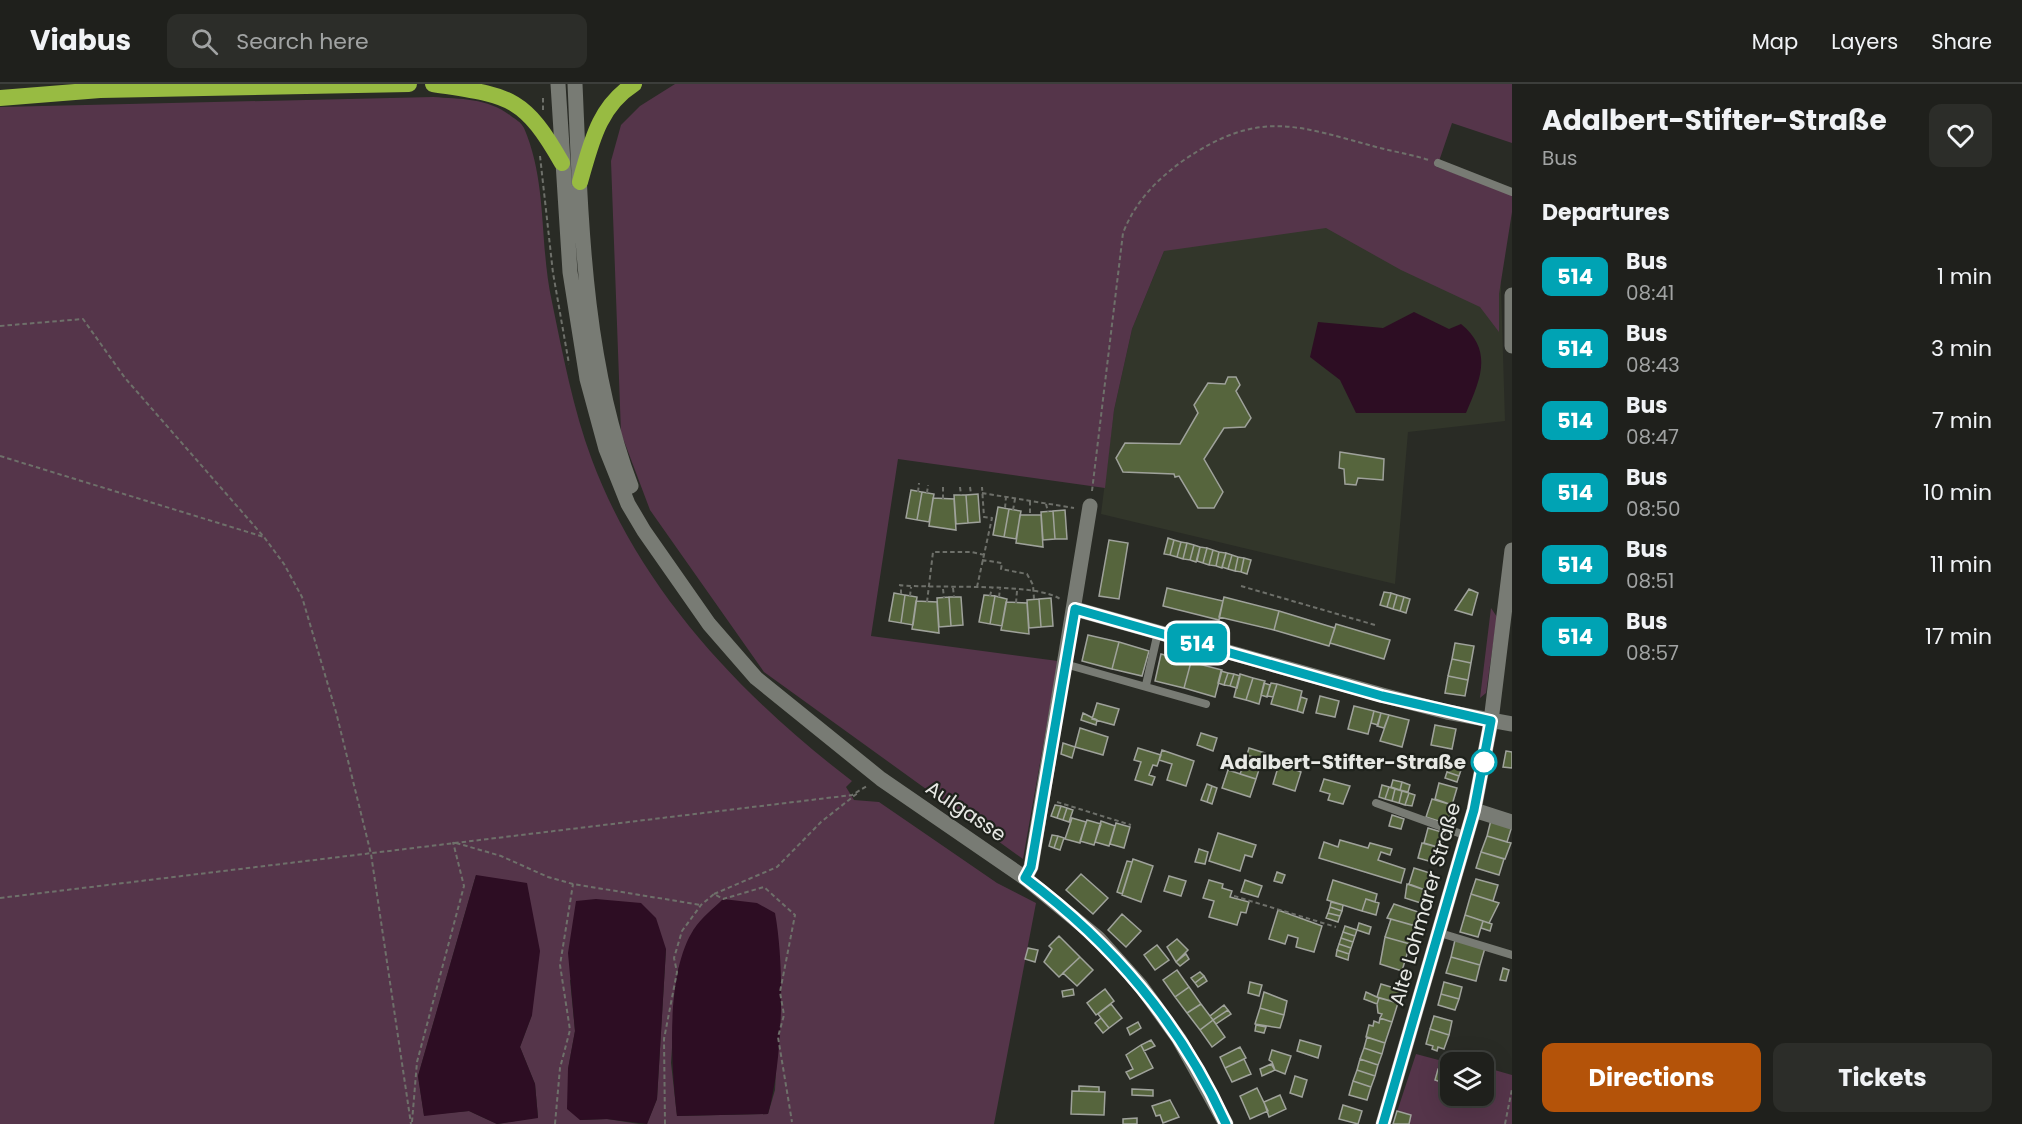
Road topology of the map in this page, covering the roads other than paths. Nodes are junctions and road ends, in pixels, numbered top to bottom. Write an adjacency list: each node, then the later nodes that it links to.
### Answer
1 (410, 84): 6 (highway)
2 (433, 84): 7 (highway)
3 (558, 84): 7 (main road)
4 (575, 84): 9 (main road)
5 (634, 84): 9 (highway)
6 (0, 98)
7 (562, 163): 15 (main road)
8 (1438, 163): 10 (lane)
9 (580, 182): 15 (main road)
10 (1512, 192)
11 (1512, 295): 12 (main road)
12 (1512, 346)
13 (1089, 510): 16 (main road)
14 (1512, 549): 21 (main road, Alte Lohmarer Straße)
15 (659, 552): 27 (main road, Aulgasse)
16 (1075, 609): 17 (main road); 18 (main road)
17 (1158, 632): 19 (lane); 21 (main road)
18 (1065, 664): 19 (lane); 27 (main road)
19 (1146, 685): 20 (lane)
20 (1206, 704)
21 (1491, 721): 22 (main road); 24 (main road, Alte Lohmarer Straße)
22 (1512, 724)
23 (1376, 803): 26 (lane)
24 (1474, 810): 25 (main road); 26 (main road, Alte Lohmarer Straße)
25 (1512, 822)
26 (1467, 836): 28 (main road, Alte Lohmarer Straße)
27 (1025, 878): 30 (main road, Aulgasse)
28 (1440, 933): 29 (lane); 31 (main road, Alte Lohmarer Straße)
29 (1512, 956)
30 (1226, 1124)
31 (1383, 1124)

